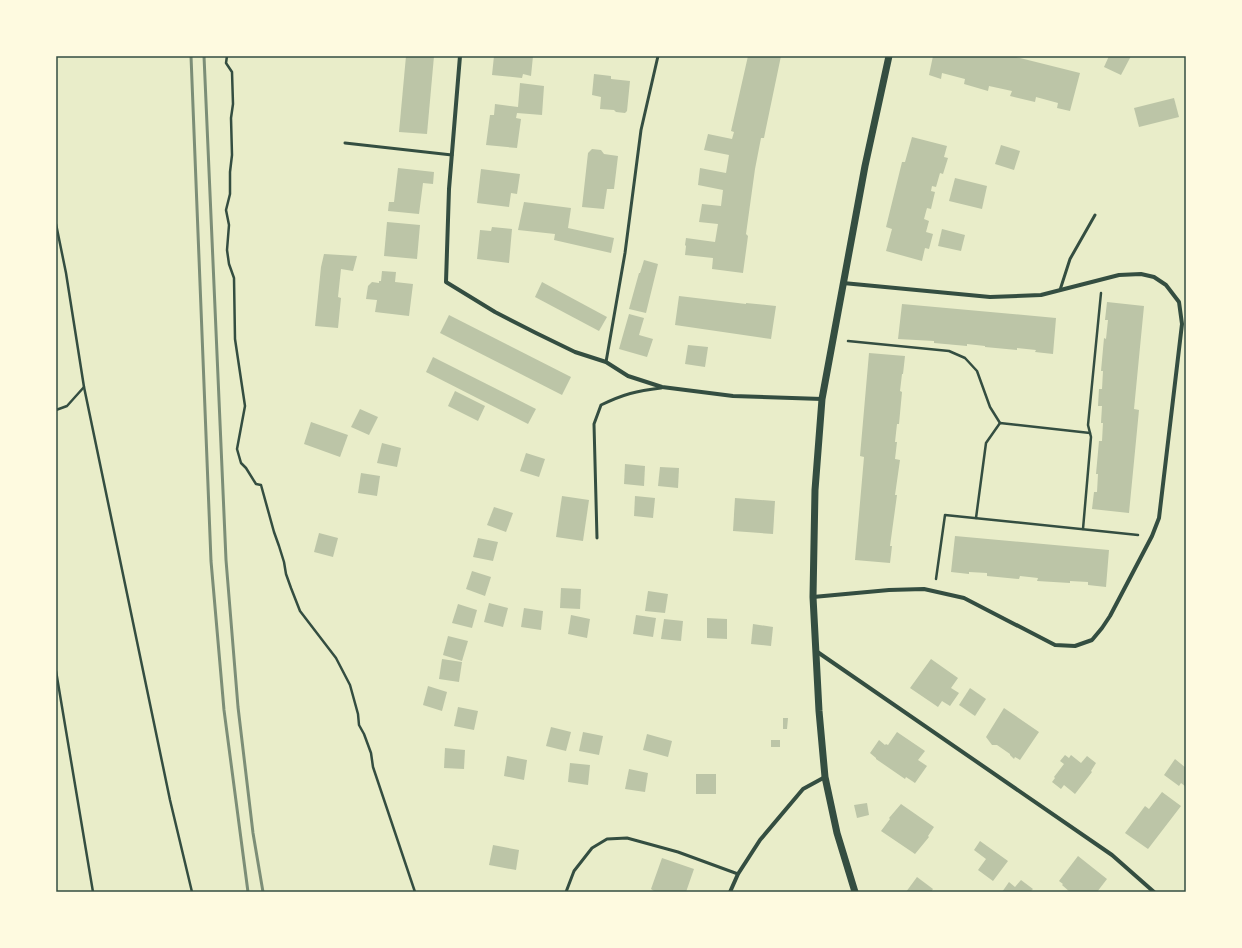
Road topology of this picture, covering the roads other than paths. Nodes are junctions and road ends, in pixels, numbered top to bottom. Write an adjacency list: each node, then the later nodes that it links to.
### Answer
1 (460, 56): 5 (street)
2 (658, 56): 9 (lane)
3 (889, 56): 7 (street)
4 (345, 143): 5 (lane)
5 (452, 155): 9 (street)
6 (1095, 215): 8 (lane)
7 (843, 283): 8 (street); 11 (street)
8 (1060, 290): 13 (street)
9 (606, 362): 10 (street)
10 (662, 387): 11 (street); 12 (lane)
11 (822, 398): 13 (street)
12 (596, 538)
13 (813, 597): 14 (street)
14 (815, 651): 15 (street); 20 (street)
15 (825, 777): 16 (street); 19 (street)
16 (738, 874): 17 (lane); 18 (street)
17 (566, 892)
18 (730, 892)
19 (855, 892)
20 (1154, 892)

